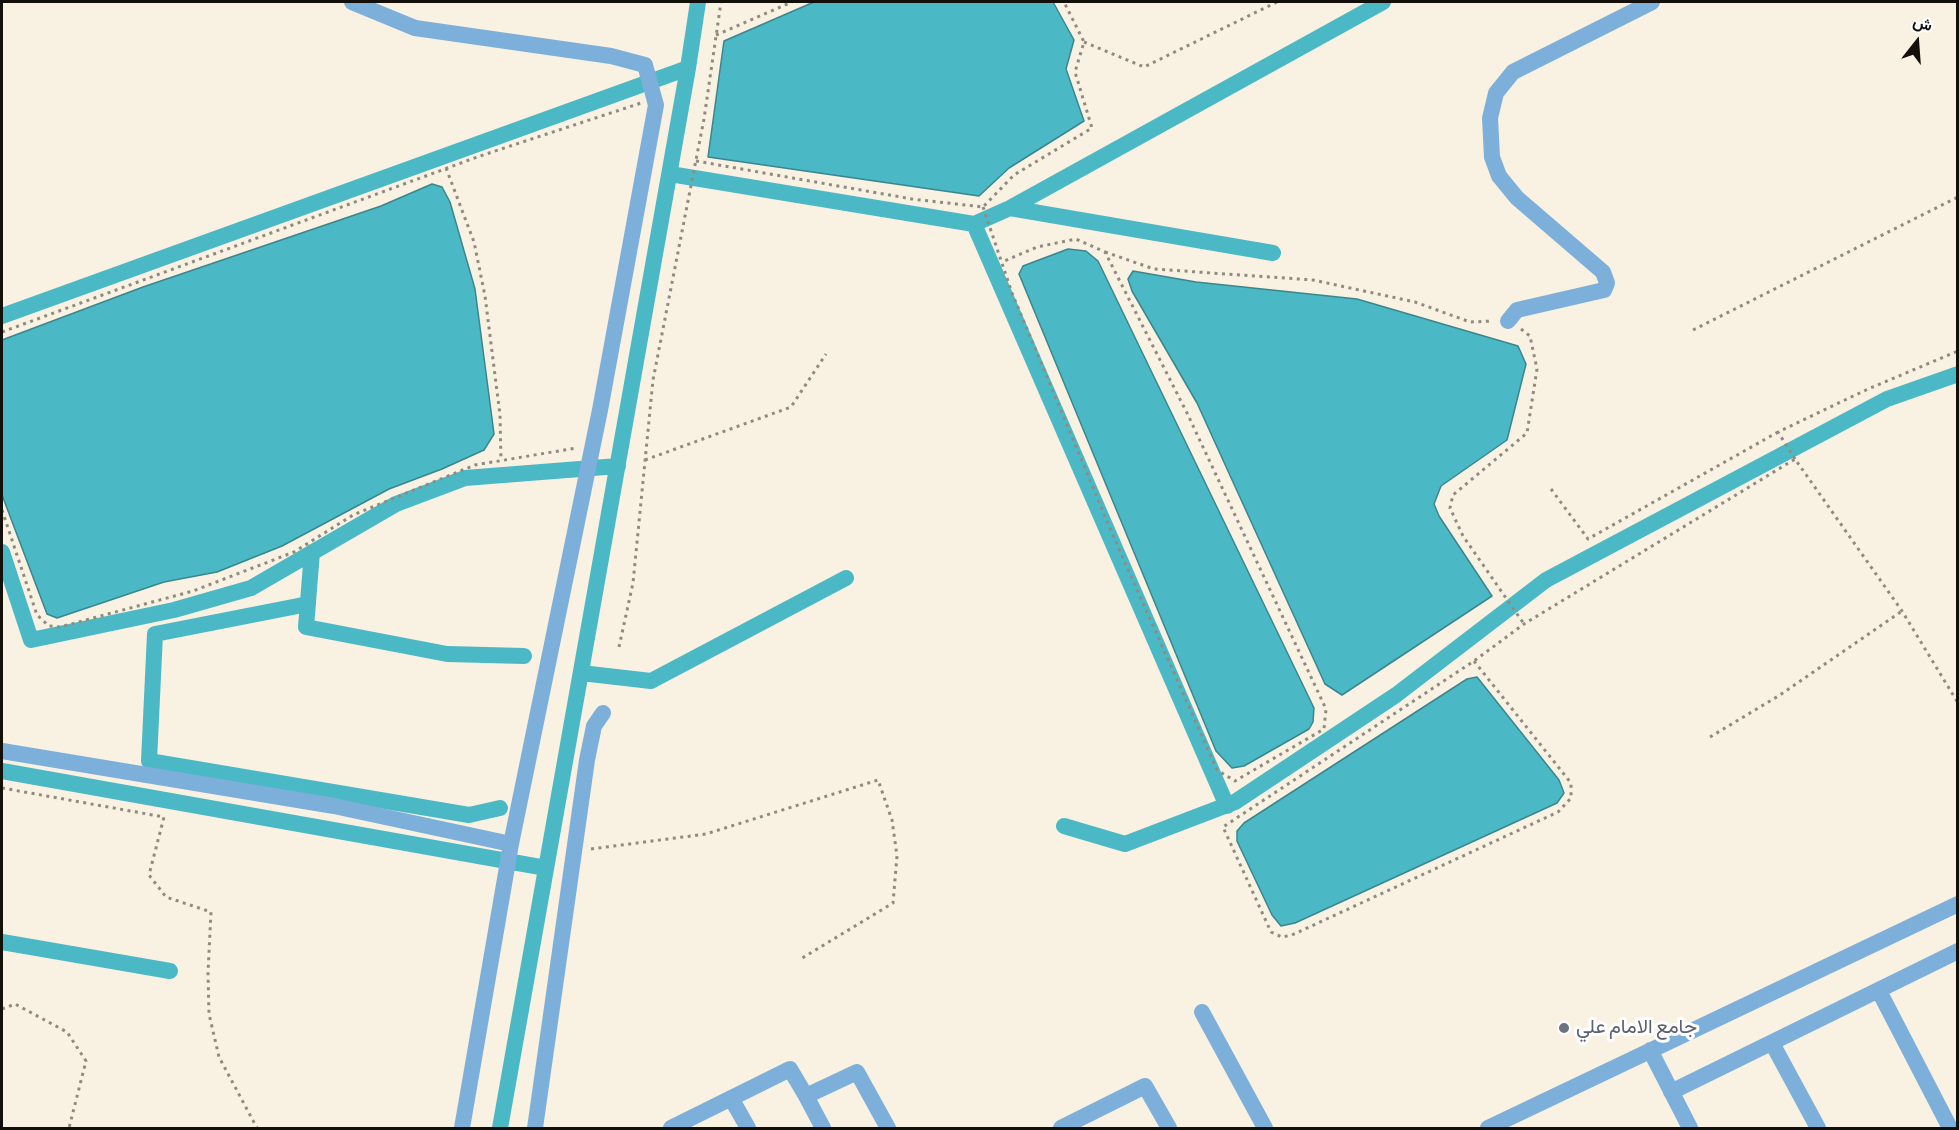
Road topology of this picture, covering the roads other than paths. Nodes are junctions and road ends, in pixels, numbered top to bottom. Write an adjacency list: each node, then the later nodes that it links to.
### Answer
1 (352, 2): 6 (street)
2 (1652, 2): 3 (street)
3 (1508, 321)
4 (603, 712): 17 (street)
5 (2, 751): 6 (street)
6 (511, 844): 16 (street)
7 (1958, 904): 12 (street)
8 (1958, 951): 9 (street)
9 (1879, 991): 11 (street); 28 (street)
10 (1202, 1012): 24 (street)
11 (1772, 1043): 13 (street); 27 (street)
12 (1650, 1050): 13 (street); 25 (street)
13 (1671, 1092): 26 (street)
14 (806, 1096): 15 (street); 20 (street); 21 (street)
15 (731, 1098): 18 (street); 19 (street)
16 (462, 1128)
17 (535, 1128)
18 (671, 1128)
19 (747, 1128)
20 (823, 1128)
21 (888, 1128)
22 (1061, 1128): 23 (street)
23 (1169, 1128)
24 (1265, 1128)
25 (1488, 1128)
26 (1690, 1128)
27 (1818, 1128)
28 (1950, 1128)

